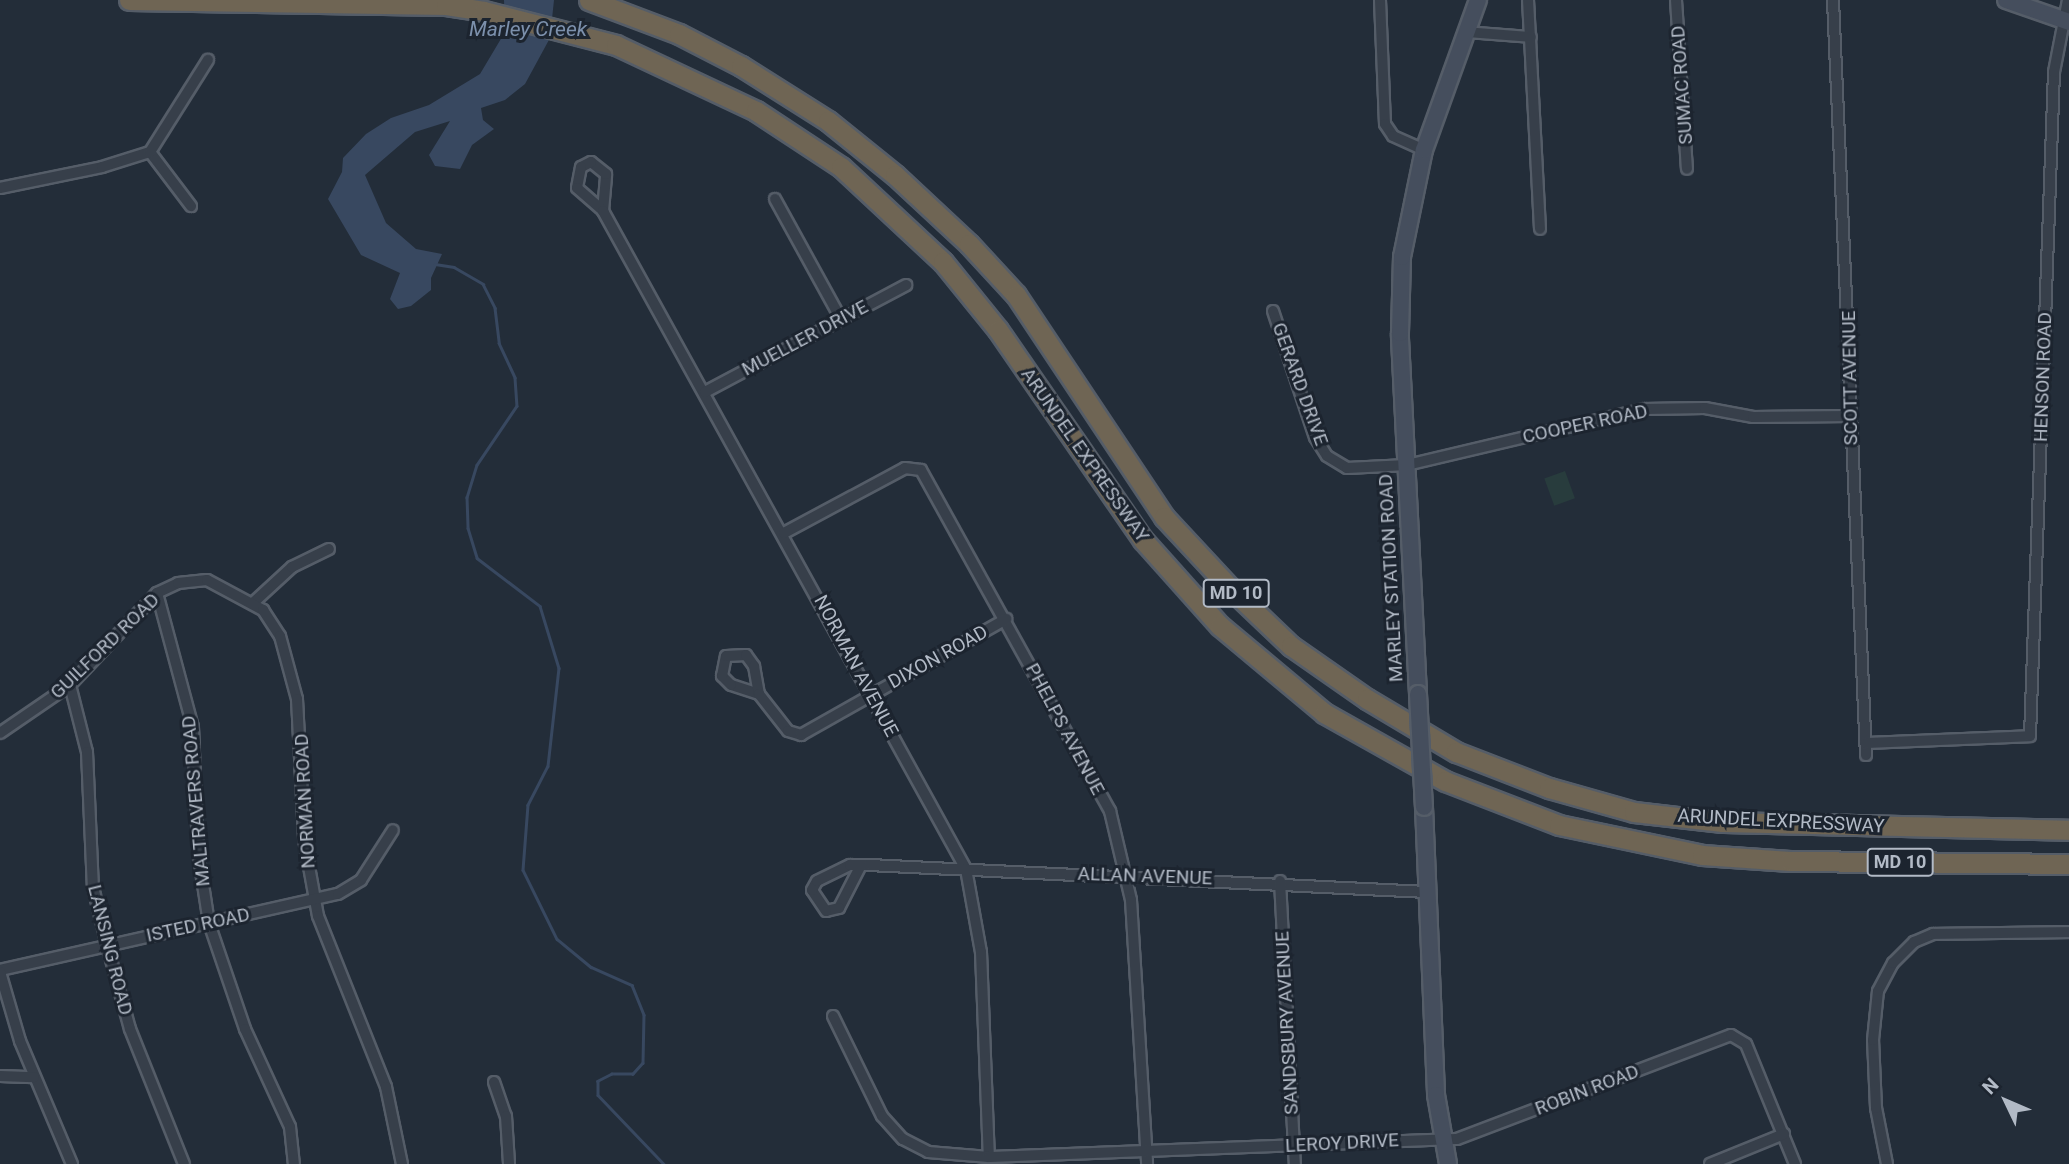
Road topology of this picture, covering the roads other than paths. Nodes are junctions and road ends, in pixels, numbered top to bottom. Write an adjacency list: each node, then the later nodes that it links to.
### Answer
1 (129, 0): 41 (highway, ARUNDEL EXPRESSWAY / MD 10)
2 (589, 0): 39 (highway, ARUNDEL EXPRESSWAY / MD 10)
3 (1380, 0): 14 (street)
4 (1478, 0): 11 (main road, MARLEY STATION ROAD)
5 (1528, 0): 12 (street)
6 (1676, 0): 16 (street, SUMAC ROAD)
7 (1833, 0): 26 (street, SCOTT AVENUE)
8 (2006, 0): 10 (main road)
9 (2068, 0): 10 (street, HENSON ROAD)
10 (2067, 21): 37 (street, HENSON ROAD)
11 (1466, 32): 12 (street); 14 (main road, MARLEY STATION ROAD)
12 (1531, 37): 21 (street)
13 (208, 60): 15 (street)
14 (1423, 150): 27 (main road, MARLEY STATION ROAD)
15 (150, 152): 17 (street); 19 (street)
16 (1687, 169)
17 (0, 188)
18 (775, 199): 24 (street)
19 (191, 206)
20 (603, 211): 25 (street, NORMAN AVENUE)
21 (1540, 229)
22 (905, 285): 24 (street, MUELLER DRIVE)
23 (1273, 311): 27 (street, GERARD DRIVE)
24 (841, 318): 25 (street, MUELLER DRIVE)
25 (705, 393): 28 (street, NORMAN AVENUE)
26 (1850, 416): 27 (street, COOPER ROAD); 37 (street, SCOTT AVENUE)
27 (1407, 465): 46 (main road, MARLEY STATION ROAD, bridge)
28 (784, 533): 32 (street, PHELPS AVENUE); 35 (street, NORMAN AVENUE)
29 (329, 549): 31 (street)
30 (157, 593): 31 (street, GUILFORD ROAD); 33 (street, GUILFORD ROAD); 48 (street, MALTRAVERS ROAD)
31 (254, 602): 47 (street, NORMAN ROAD)
32 (1006, 619): 35 (street, DIXON ROAD); 44 (street, PHELPS AVENUE)
33 (70, 685): 36 (street, GUILFORD ROAD); 50 (street, LANSING ROAD)
34 (759, 694): 35 (street, DIXON ROAD)
35 (870, 694): 43 (street, NORMAN AVENUE)
36 (0, 733)
37 (1866, 743): 38 (street, SCOTT AVENUE)
38 (1866, 755)
39 (2069, 830)
40 (393, 831): 47 (street, ISTED ROAD)
41 (2069, 864)
42 (861, 865): 42 (street, ALLAN AVENUE); 43 (street, ALLAN AVENUE)
43 (966, 869): 44 (street, ALLAN AVENUE); 59 (street, NORMAN AVENUE)
44 (1128, 876): 45 (street, ALLAN AVENUE); 60 (street, PHELPS AVENUE)
45 (1280, 881): 46 (street, ALLAN AVENUE); 58 (street, SANDSBURY AVENUE)
46 (1429, 892): 57 (main road, MARLEY STATION ROAD)
47 (314, 900): 48 (street, ISTED ROAD); 64 (street, NORMAN ROAD)
48 (209, 923): 50 (street, ISTED ROAD); 63 (street, MALTRAVERS ROAD)
49 (2069, 932): 70 (street)
50 (107, 945): 51 (street, ISTED ROAD); 62 (street, LANSING ROAD)
51 (0, 971): 54 (street)
52 (833, 1016): 59 (street, LEROY DRIVE)
53 (0, 1076): 54 (street)
54 (34, 1077): 61 (street)
55 (494, 1082): 65 (street)
56 (1784, 1134): 57 (street, ROBIN ROAD); 68 (street); 69 (street)
57 (1442, 1139): 58 (street, LEROY DRIVE); 67 (main road, MARLEY STATION ROAD)
58 (1294, 1146): 60 (street, LEROY DRIVE); 66 (street, SANDSBURY AVENUE)
59 (989, 1157): 60 (street, LEROY DRIVE)
60 (1147, 1158)
61 (72, 1164)
62 (184, 1164)
63 (293, 1164)
64 (402, 1164)
65 (509, 1164)
66 (1295, 1164)
67 (1448, 1164)
68 (1710, 1164)
69 (1795, 1164)
70 (1887, 1164)

